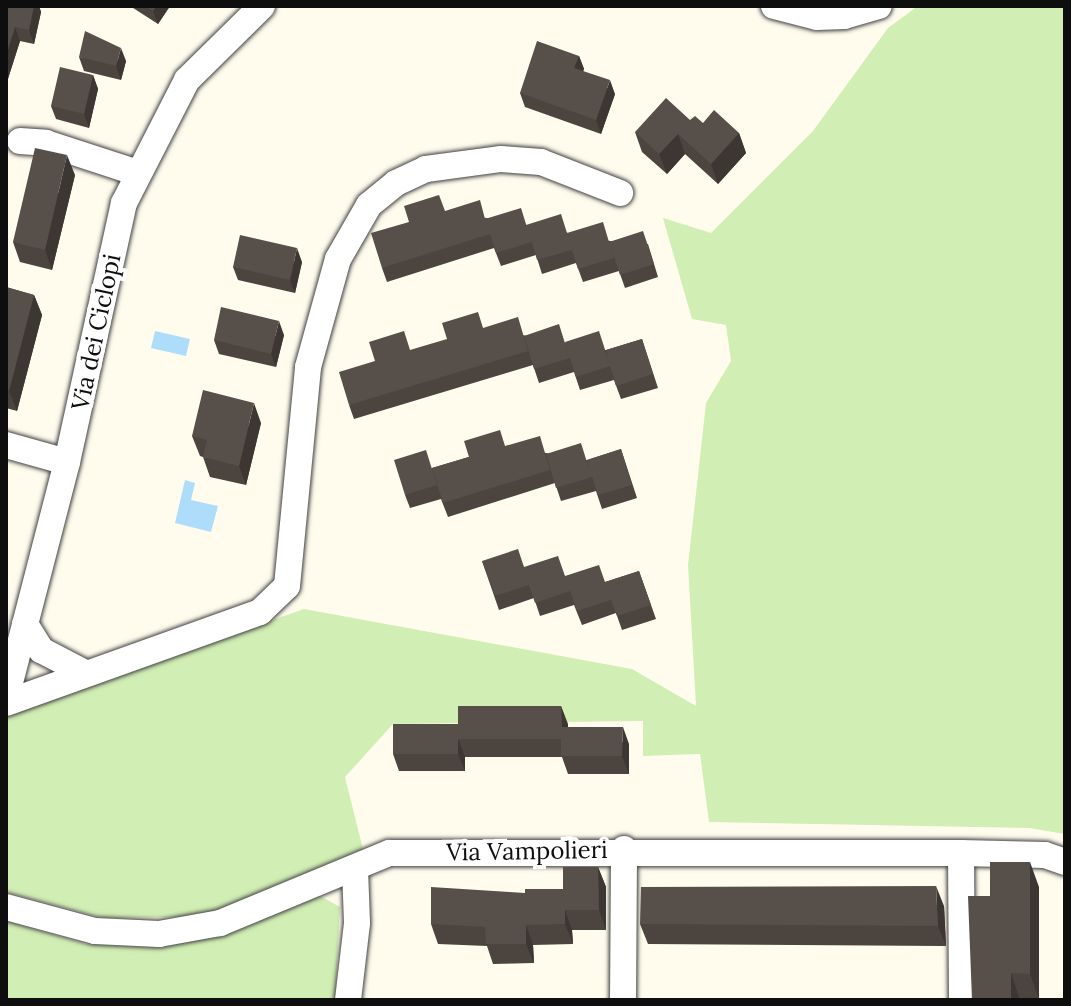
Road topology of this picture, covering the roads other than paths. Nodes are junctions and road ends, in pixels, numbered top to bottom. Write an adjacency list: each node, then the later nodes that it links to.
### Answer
1 (774, 6): 2 (street)
2 (879, 6)
3 (253, 8): 5 (street, Via dei Ciclopi)
4 (20, 141): 5 (street)
5 (138, 173): 8 (street, Via dei Ciclopi)
6 (620, 193): 10 (street)
7 (6, 445): 8 (street)
8 (67, 462): 9 (street, Via dei Ciclopi)
9 (25, 624): 10 (street); 11 (street, Via dei Ciclopi)
10 (83, 672): 11 (street)
11 (6, 700)
12 (624, 849): 13 (street, Via Vampolieri); 15 (street, Via Vampolieri); 18 (street)
13 (961, 853): 14 (street, Via Vampolieri); 19 (street)
14 (1065, 862)
15 (355, 868): 16 (street, Via Vampolieri); 17 (street)
16 (6, 907)
17 (348, 1000)
18 (623, 1000)
19 (962, 1000)

